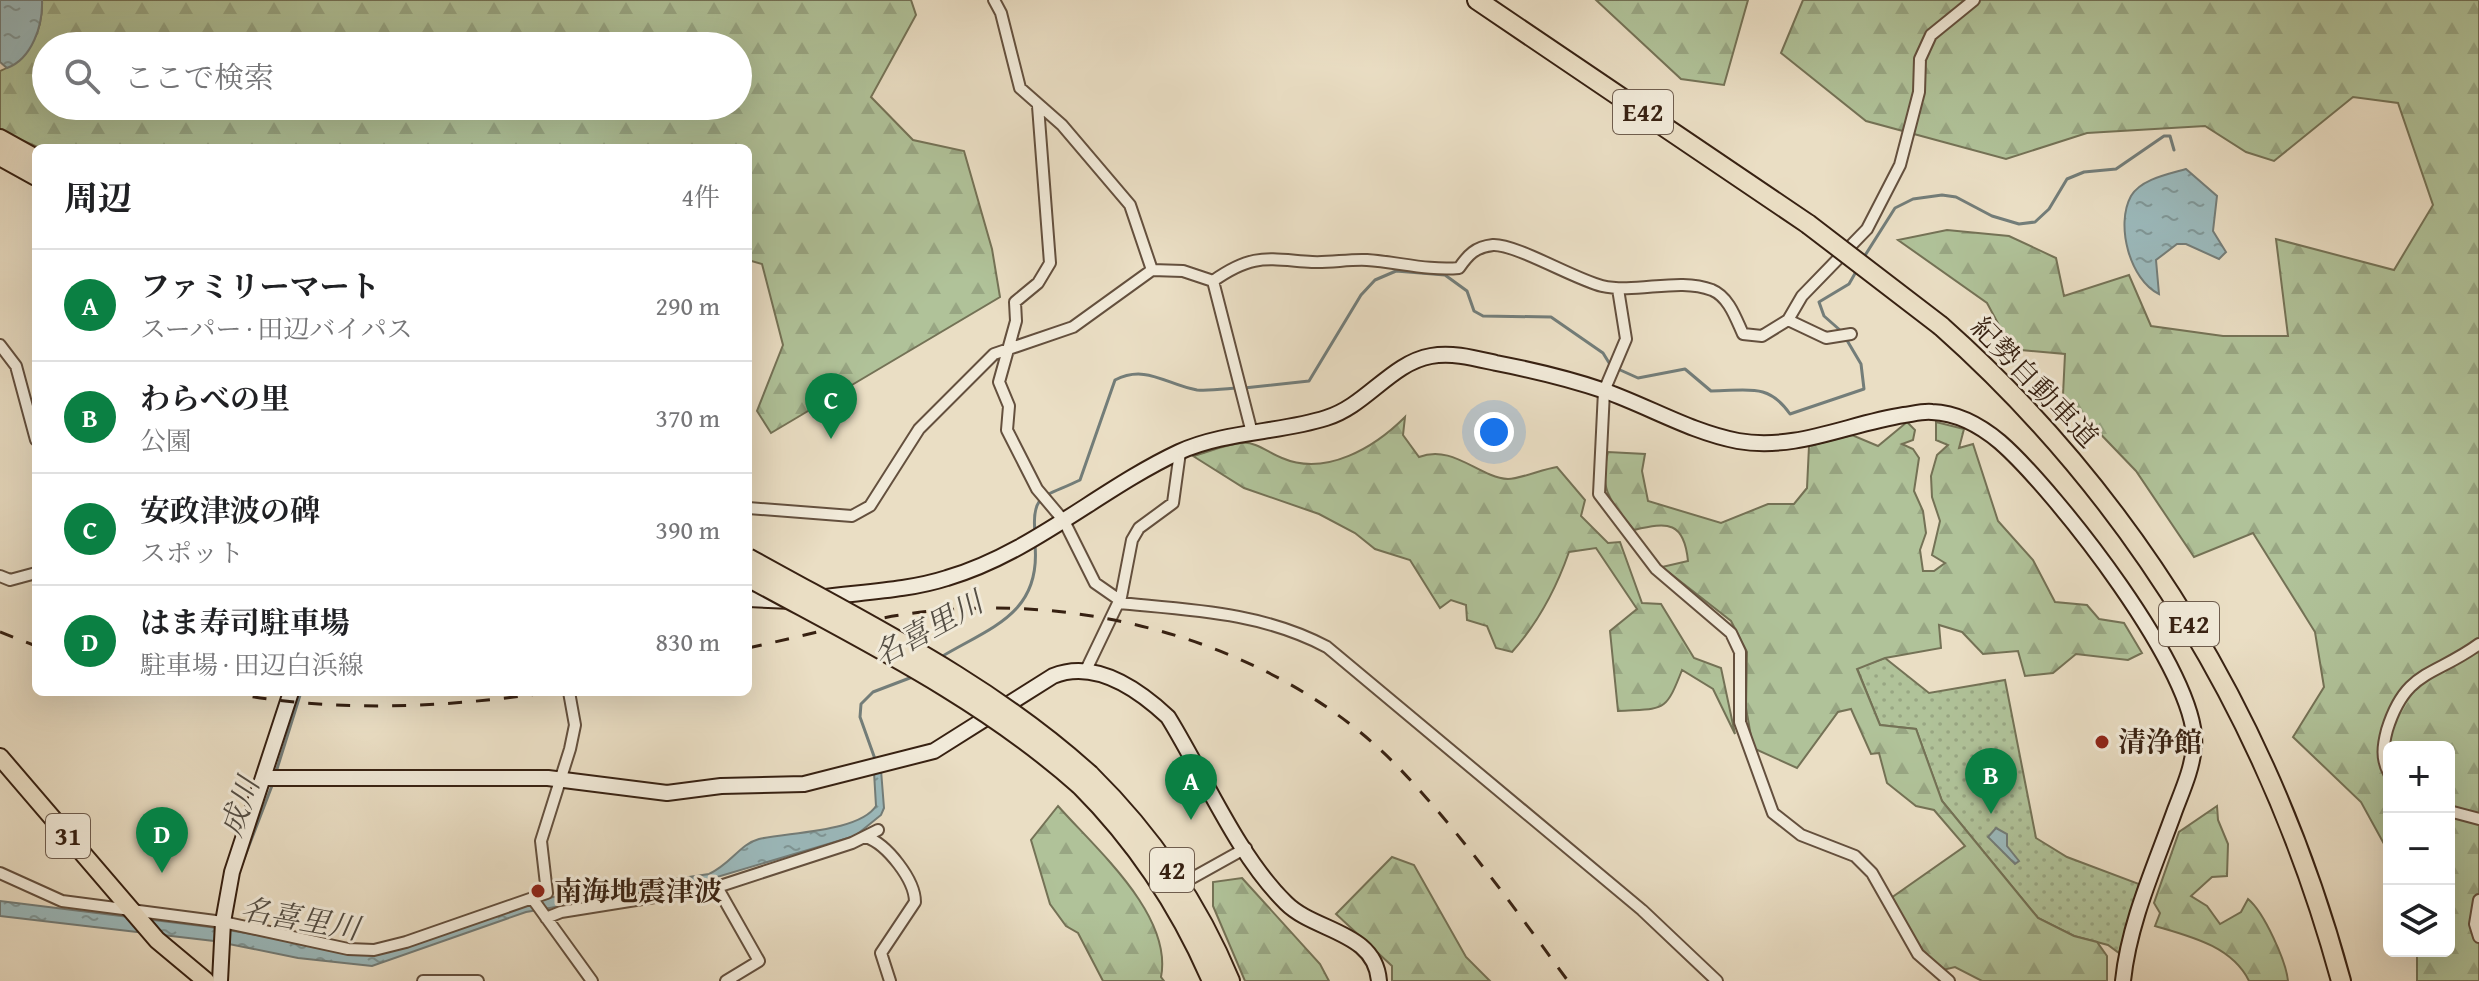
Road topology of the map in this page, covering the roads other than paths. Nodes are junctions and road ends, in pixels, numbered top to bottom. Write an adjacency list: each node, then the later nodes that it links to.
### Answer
1 (994, 0): 4 (street)
2 (1477, 0): 64 (highway, 紀勢自動車道 / E42, bridge)
3 (1974, 0): 12 (street)
4 (1038, 106): 9 (street); 15 (street)
5 (0, 139): 7 (highway)
6 (0, 156): 8 (highway)
7 (32, 157)
8 (32, 174)
9 (1152, 270): 10 (street); 15 (street)
10 (1213, 281): 11 (street); 18 (street)
11 (1618, 289): 12 (street); 16 (street)
12 (1788, 320): 13 (street)
13 (1851, 334)
14 (0, 345): 17 (street)
15 (1005, 352): 20 (street); 21 (street)
16 (1604, 391): 18 (street); 62 (street); 63 (street)
17 (32, 425)
18 (1252, 433): 19 (street)
19 (1180, 452): 21 (street); 27 (street)
20 (752, 508)
21 (1064, 521): 26 (street); 27 (street)
22 (752, 560): 36 (highway, 42, bridge)
23 (32, 574): 24 (street)
24 (0, 576)
25 (752, 579): 36 (highway, 42, bridge)
26 (752, 600)
27 (1118, 601): 29 (street); 61 (street)
28 (2479, 644): 32 (street)
29 (1086, 670): 35 (street); 41 (street)
30 (290, 696): 34 (street)
31 (570, 696): 35 (street)
32 (2385, 741)
33 (0, 757): 47 (main road, 31)
34 (265, 778): 35 (street); 49 (street)
35 (562, 779): 45 (street)
36 (1085, 780): 44 (highway, 42)
37 (2455, 813): 38 (street)
38 (2479, 819)
39 (878, 830): 40 (street)
40 (866, 837): 43 (street); 57 (street)
41 (1246, 848): 44 (street); 60 (street)
42 (0, 873): 47 (street)
43 (717, 887): 48 (street); 56 (street)
44 (1174, 888): 58 (highway, 42); 59 (highway, 42)
45 (533, 899): 48 (street); 49 (street)
46 (2479, 900): 50 (street)
47 (132, 911): 49 (street); 51 (main road, 31)
48 (545, 916): 55 (street)
49 (223, 922): 52 (street)
50 (2479, 937)
51 (206, 981)
52 (220, 981)
53 (423, 981): 54 (street)
54 (478, 981)
55 (592, 981)
56 (726, 981)
57 (890, 981)
58 (1212, 981)
59 (1230, 981)
60 (1379, 981)
61 (1717, 981)
62 (1949, 981)
63 (2123, 981)
64 (2341, 981)

